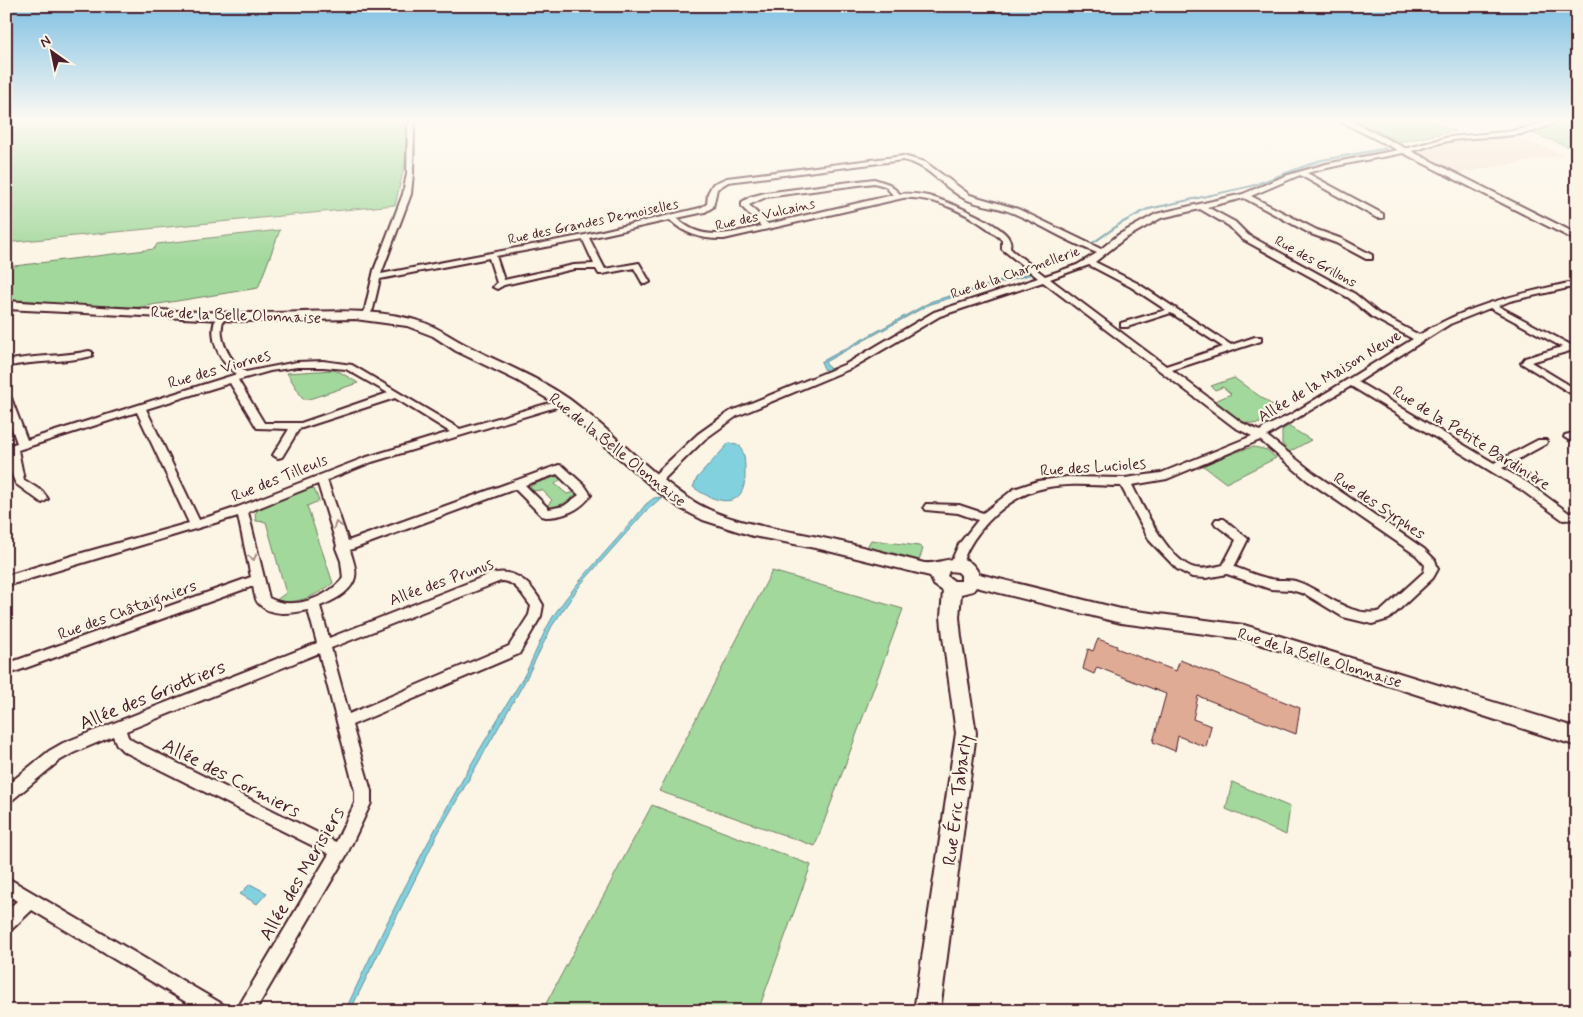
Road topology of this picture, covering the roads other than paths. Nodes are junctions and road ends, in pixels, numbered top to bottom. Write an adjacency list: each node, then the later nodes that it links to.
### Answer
1 (410, 166): 20 (street)
2 (837, 166): 11 (street, Rue des Grandes Demoiselles)
3 (928, 166): 15 (street, Rue des Grandes Demoiselles)
4 (1325, 166): 6 (street, Rue de la Charmellerie)
5 (1433, 166): 14 (street)
6 (1300, 173): 8 (street, Rue de la Charmellerie); 10 (street)
7 (898, 196): 12 (street, Rue des Vulcains); 12 (street); 21 (street, Rue des Vulcains)
8 (1245, 196): 9 (street, Rue de la Charmellerie); 17 (street)
9 (1200, 206): 15 (street, Rue de la Charmellerie); 31 (street, Rue des Grillons)
10 (1380, 216)
11 (673, 218): 12 (street, Rue des Vulcains); 13 (street, Rue des Grandes Demoiselles)
12 (767, 227)
13 (585, 237): 16 (street, Rue des Grandes Demoiselles); 19 (street)
14 (1577, 238)
15 (1101, 252): 18 (street, Rue de la Charmellerie)
16 (492, 255): 19 (street); 20 (street, Rue des Grandes Demoiselles)
17 (1369, 257)
18 (1089, 262): 21 (street, Rue de la Charmellerie); 26 (street)
19 (599, 266): 22 (street)
20 (376, 276): 28 (street)
21 (1046, 278): 36 (street, Allée de la Maison Neuve); 54 (street, Rue de la Charmellerie)
22 (646, 282)
23 (1577, 283): 25 (street, Allée de la Maison Neuve)
24 (7, 305): 27 (street, Rue de la Belle Olonnaise)
25 (1490, 305): 31 (street, Allée de la Maison Neuve); 32 (street)
26 (1173, 310): 29 (street); 33 (street)
27 (221, 316): 28 (street, Rue de la Belle Olonnaise); 37 (street)
28 (364, 316): 43 (street, Rue de la Belle Olonnaise)
29 (1124, 325)
30 (1258, 339): 33 (street)
31 (1419, 340): 39 (street, Allée de la Maison Neuve)
32 (1573, 347): 41 (street)
33 (1230, 348): 36 (street)
34 (89, 354): 35 (street)
35 (6, 364)
36 (1164, 370): 47 (street, Allée de la Maison Neuve)
37 (245, 374): 38 (street, Rue des Viornes); 40 (street, Rue des Viornes)
38 (232, 379): 44 (street, Rue des Viornes); 45 (street)
39 (1351, 382): 47 (street, Allée de la Maison Neuve); 52 (street, Rue de la Petite Bardinière)
40 (396, 394): 45 (street); 46 (street, Rue des Viornes)
41 (1577, 394)
42 (6, 398): 49 (street)
43 (563, 402): 46 (street, Rue des Tilleuls); 54 (street, Rue de la Belle Olonnaise)
44 (140, 408): 49 (street, Rue des Viornes); 63 (street)
45 (296, 426): 51 (street)
46 (459, 433): 53 (street, Rue des Tilleuls)
47 (1261, 436): 55 (street, Rue des Lucioles); 67 (street, Rue des Syrphes)
48 (1542, 442): 52 (street)
49 (23, 444): 50 (street, Rue des Viornes)
50 (9, 449): 57 (street)
51 (278, 455)
52 (1494, 468): 60 (street, Rue de la Petite Bardinière)
53 (321, 478): 59 (street, Rue des Tilleuls); 64 (street, one-way to 53)
54 (655, 481): 66 (street, Rue de la Belle Olonnaise)
55 (1125, 482): 61 (street, Rue des Lucioles); 67 (street, Rue des Syrphes)
56 (517, 484): 56 (street); 64 (street)
57 (42, 499)
58 (930, 508): 61 (street)
59 (242, 510): 63 (street, Rue des Tilleuls); 68 (street, one-way to 68)
60 (1577, 514)
61 (986, 518): 65 (street, Rue des Lucioles)
62 (1220, 522): 67 (street)
63 (196, 525): 69 (street, Rue des Tilleuls)
64 (342, 548): 71 (street)
65 (956, 564): 66 (street); 70 (street)
66 (939, 570): 70 (street)
67 (1227, 570)
68 (258, 579): 71 (street); 73 (street, Rue des Châtaigniers)
69 (6, 581)
70 (961, 583): 76 (street, Rue de la Belle Olonnaise); 84 (street, Rue Éric Tabarly)
71 (313, 604): 72 (street, Allée des Merisiers)
72 (323, 646): 74 (street, Allée des Merisiers); 74 (street, Allée des Prunus); 75 (street, Allée des Griottiers)
73 (6, 670)
74 (345, 722): 78 (street, Allée des Merisiers)
75 (118, 727): 77 (street, Allée des Griottiers); 78 (street, Allée des Cormiers)
76 (1577, 737)
77 (6, 796)
78 (340, 851): 83 (street, Allée des Merisiers)
79 (6, 885): 80 (street)
80 (30, 900): 81 (street); 82 (street)
81 (6, 923)
82 (218, 1011)
83 (245, 1011)
84 (927, 1011)

